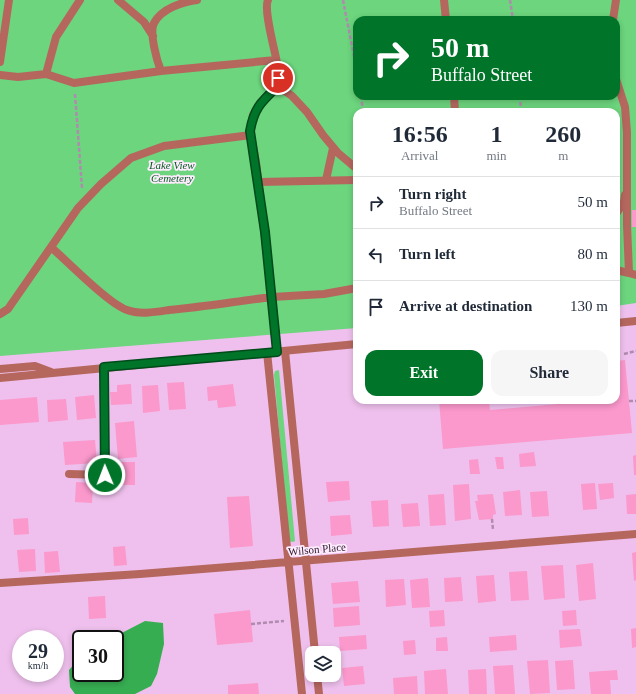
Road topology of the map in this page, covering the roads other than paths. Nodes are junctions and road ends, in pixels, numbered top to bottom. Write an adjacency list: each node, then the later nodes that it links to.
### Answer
1 (9, 0): 12 (street)
2 (80, 0): 14 (street)
3 (118, 0): 10 (street)
4 (197, 0): 10 (street)
5 (444, 0): 8 (street)
6 (616, 0): 9 (street)
7 (267, 1): 11 (street)
8 (446, 16)
9 (614, 16)
10 (153, 36): 13 (street)
11 (276, 60): 13 (street); 16 (street)
12 (0, 62)
13 (161, 71): 14 (street)
14 (46, 74): 15 (street)
15 (0, 75)
16 (278, 86): 18 (street); 19 (street)
17 (620, 91): 24 (street)
18 (251, 135): 23 (street); 26 (street)
19 (333, 148): 20 (street); 21 (street)
20 (353, 165)
21 (326, 180): 22 (street); 23 (street)
22 (353, 180)
23 (258, 182): 30 (street)
24 (628, 183): 25 (street); 28 (street)
25 (620, 208)
26 (52, 248): 30 (street); 31 (street)
27 (620, 271): 28 (street)
28 (633, 274)
29 (353, 289): 30 (street)
30 (272, 297): 35 (street)
31 (0, 314)
32 (636, 321): 33 (street)
33 (620, 323)
34 (353, 344): 35 (street)
35 (281, 351): 36 (street); 43 (street)
36 (267, 352): 37 (street); 44 (street)
37 (104, 367): 39 (street); 41 (street)
38 (0, 369): 39 (street)
39 (52, 372): 40 (street)
40 (0, 378)
41 (69, 474)
42 (636, 534): 43 (street, Wilson Place)
43 (306, 561): 44 (street, Wilson Place); 46 (street)
44 (288, 562): 45 (street, Wilson Place); 48 (street)
45 (0, 583)
46 (314, 646)
47 (318, 682): 49 (street)
48 (302, 694)
49 (319, 694)

